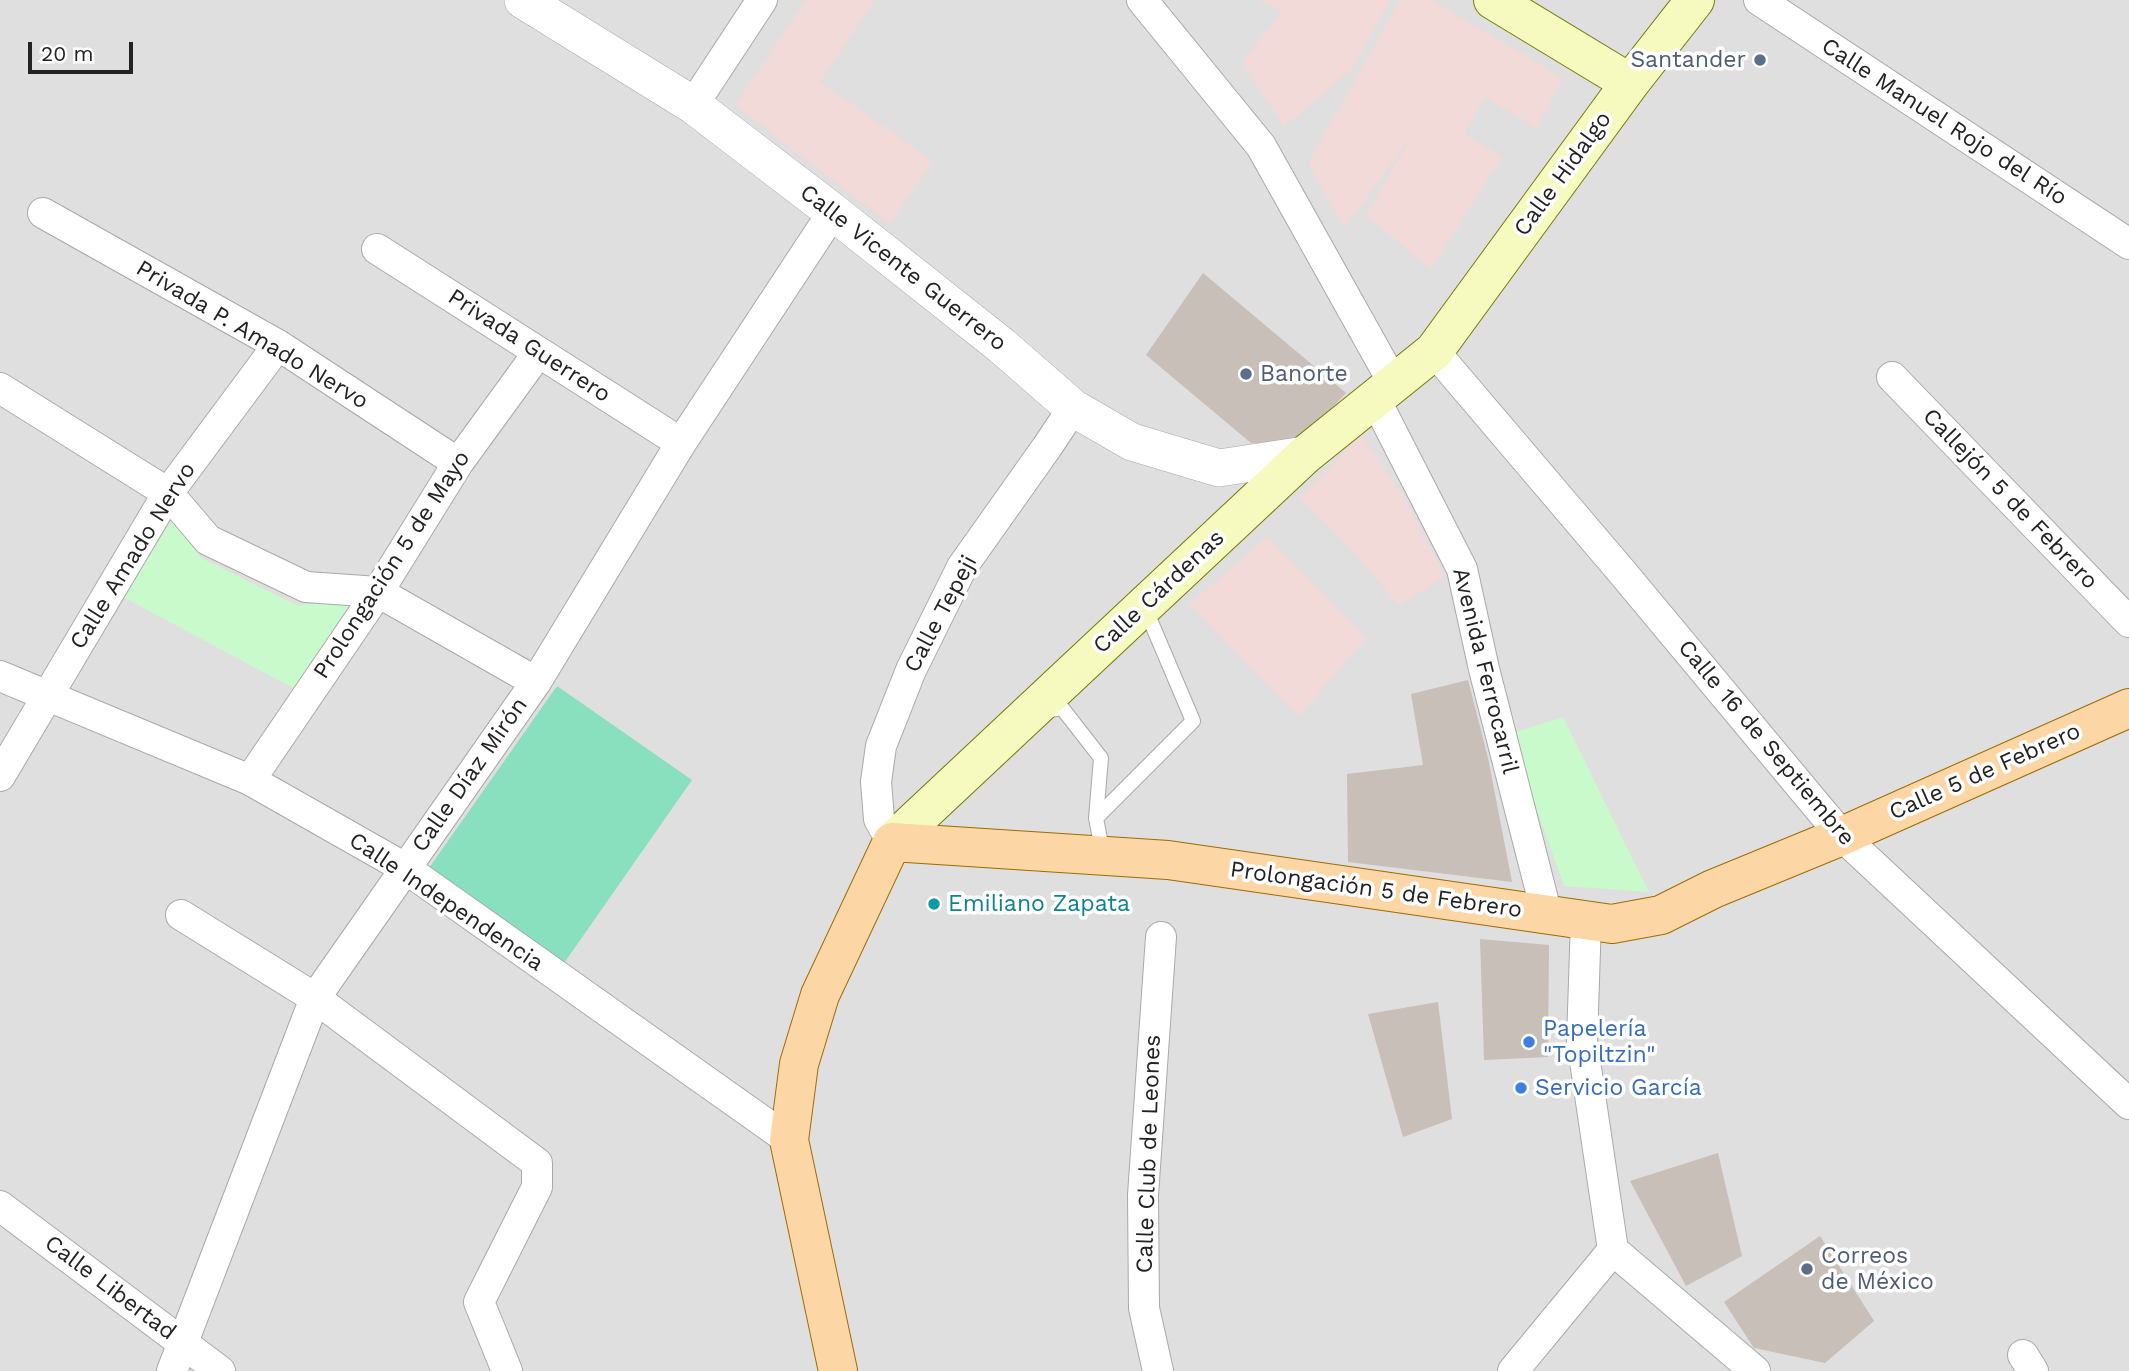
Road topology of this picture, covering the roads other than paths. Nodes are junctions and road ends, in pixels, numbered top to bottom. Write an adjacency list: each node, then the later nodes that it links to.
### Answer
1 (523, 0): 8 (street, Calle Vicente Guerrero)
2 (762, 0): 8 (street)
3 (1142, 0): 18 (street, Avenida Ferrocarril)
4 (1493, 0): 7 (main road)
5 (1695, 0): 7 (main road, Calle Hidalgo)
6 (1759, 0): 11 (street, Calle Manuel Rojo del Río)
7 (1630, 83): 14 (main road, Calle Hidalgo)
8 (693, 105): 9 (street, Calle Vicente Guerrero)
9 (833, 212): 19 (street, Calle Vicente Guerrero); 20 (street, Calle Díaz Mirón)
10 (43, 213): 13 (street, Privada P. Amado Nervo)
11 (2129, 244)
12 (377, 249): 15 (street, Privada Guerrero)
13 (278, 345): 22 (street, Privada P. Amado Nervo); 23 (street, Calle Amado Nervo)
14 (1434, 351): 18 (main road, Calle Cárdenas); 35 (street, Calle 16 de Septiembre)
15 (538, 353): 20 (street, Privada Guerrero); 22 (street, Prolongación 5 de Mayo)
16 (1892, 377): 26 (street, Callejón 5 de Febrero)
17 (0, 388): 23 (street)
18 (1385, 391): 21 (main road, Calle Cárdenas); 40 (street, Avenida Ferrocarril)
19 (1073, 408): 21 (street, Calle Vicente Guerrero); 36 (street, Calle Tepeji)
20 (681, 443): 28 (street, Calle Díaz Mirón)
21 (1305, 456): 25 (main road, Calle Cárdenas)
22 (458, 463): 24 (street, Prolongación 5 de Mayo)
23 (168, 493): 24 (street); 29 (street, Calle Amado Nervo)
24 (378, 592): 28 (street); 33 (street, Prolongación 5 de Mayo)
25 (1144, 606): 31 (main road, Calle Cárdenas); 34 (lane)
26 (2129, 622)
27 (0, 676): 29 (street, Calle Independencia)
28 (536, 682): 38 (street, Calle Díaz Mirón)
29 (47, 696): 32 (street, Calle Amado Nervo); 33 (street, Calle Independencia)
30 (2129, 708): 35 (main road, Calle 5 de Febrero)
31 (1029, 714): 34 (lane); 36 (main road, Calle Cárdenas)
32 (0, 776)
33 (250, 780): 38 (street, Calle Independencia)
34 (1096, 818): 37 (lane)
35 (1842, 836): 41 (main road, Prolongación 5 de Febrero); 44 (street, Calle 16 de Septiembre)
36 (892, 842): 37 (main road, Prolongación 5 de Febrero); 45 (main road)
37 (1103, 856): 40 (main road, Prolongación 5 de Febrero)
38 (405, 868): 43 (street, Calle Díaz Mirón); 45 (street, Calle Independencia)
39 (181, 915): 43 (street)
40 (1547, 915): 41 (main road, Prolongación 5 de Febrero)
41 (1586, 920): 47 (street)
42 (1161, 937): 53 (street, Calle Club de Leones)
43 (315, 998): 48 (street, Calle Díaz Mirón); 51 (street)
44 (2129, 1104)
45 (789, 1140): 52 (main road)
46 (0, 1206): 48 (street, Calle Libertad)
47 (1613, 1250): 54 (street); 55 (street)
48 (183, 1342): 49 (street, Calle Díaz Mirón); 50 (street, Calle Libertad)
49 (172, 1371)
50 (220, 1371)
51 (507, 1371)
52 (838, 1371)
53 (1158, 1371)
54 (1513, 1371)
55 (1755, 1371)

